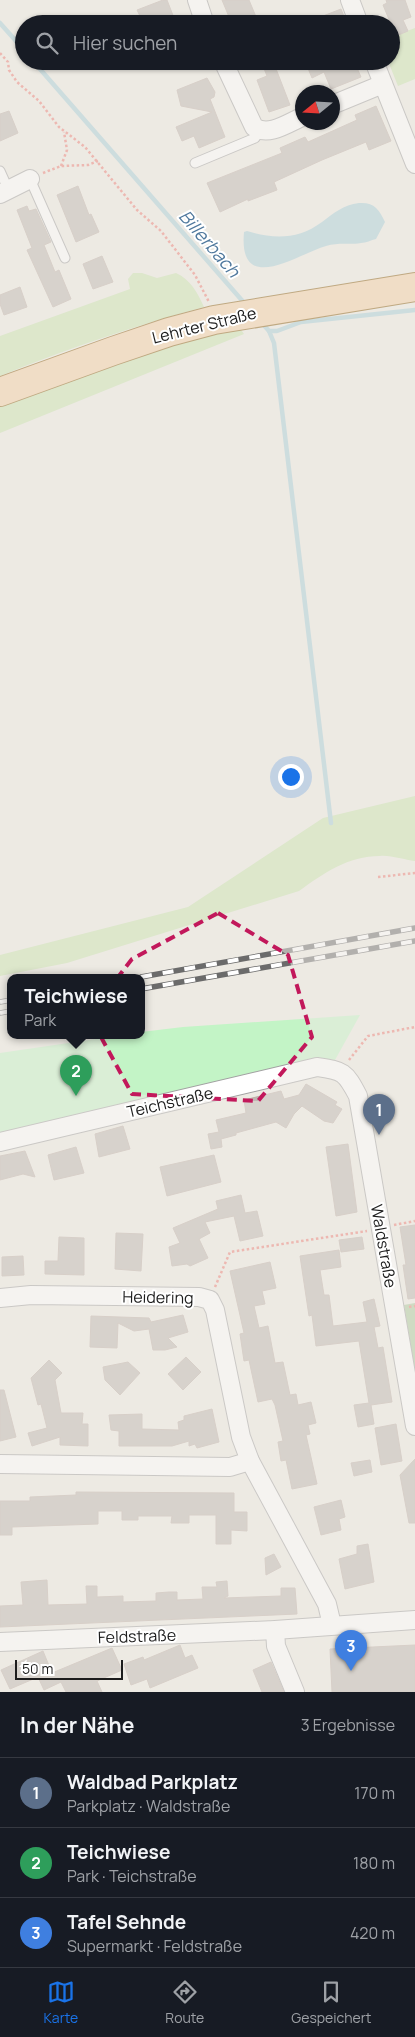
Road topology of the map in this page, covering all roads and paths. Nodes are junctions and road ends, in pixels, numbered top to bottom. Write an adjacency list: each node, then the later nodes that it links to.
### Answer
1 (197, 0): 3 (street)
2 (350, 0): 4 (street)
3 (202, 15)
4 (356, 15)
5 (0, 53): 11 (path)
6 (227, 70): 12 (street)
7 (378, 70): 8 (street)
8 (383, 84): 9 (street); 15 (street)
9 (340, 102)
10 (295, 120): 12 (street)
11 (64, 131): 13 (path); 16 (path)
12 (260, 131): 14 (lane)
13 (98, 161): 16 (path); 22 (path)
14 (195, 163)
15 (415, 164)
16 (61, 166): 18 (path)
17 (0, 171): 19 (lane)
18 (30, 179): 19 (street); 20 (lane)
19 (4, 192)
20 (65, 258)
21 (415, 287): 22 (main road, Lehrter Straße)
22 (224, 318): 23 (main road, Lehrter Straße)
23 (0, 392)
24 (415, 873): 25 (path)
25 (378, 877)
26 (415, 1027): 27 (path)
27 (341, 1071): 28 (street, Teichstraße); 30 (street, Waldstraße)
28 (0, 1142)
29 (415, 1221): 30 (path)
30 (381, 1229): 32 (path); 33 (street, Waldstraße)
31 (0, 1298): 32 (street, Heidering)
32 (210, 1300): 34 (street, Heidering)
33 (415, 1426)
34 (250, 1461): 35 (street); 37 (street, Heidering)
35 (0, 1464)
36 (415, 1620): 37 (street, Feldstraße)
37 (332, 1625): 38 (street, Feldstraße)
38 (274, 1630): 39 (street, Feldstraße); 40 (street)
39 (0, 1642)
40 (295, 1692)

